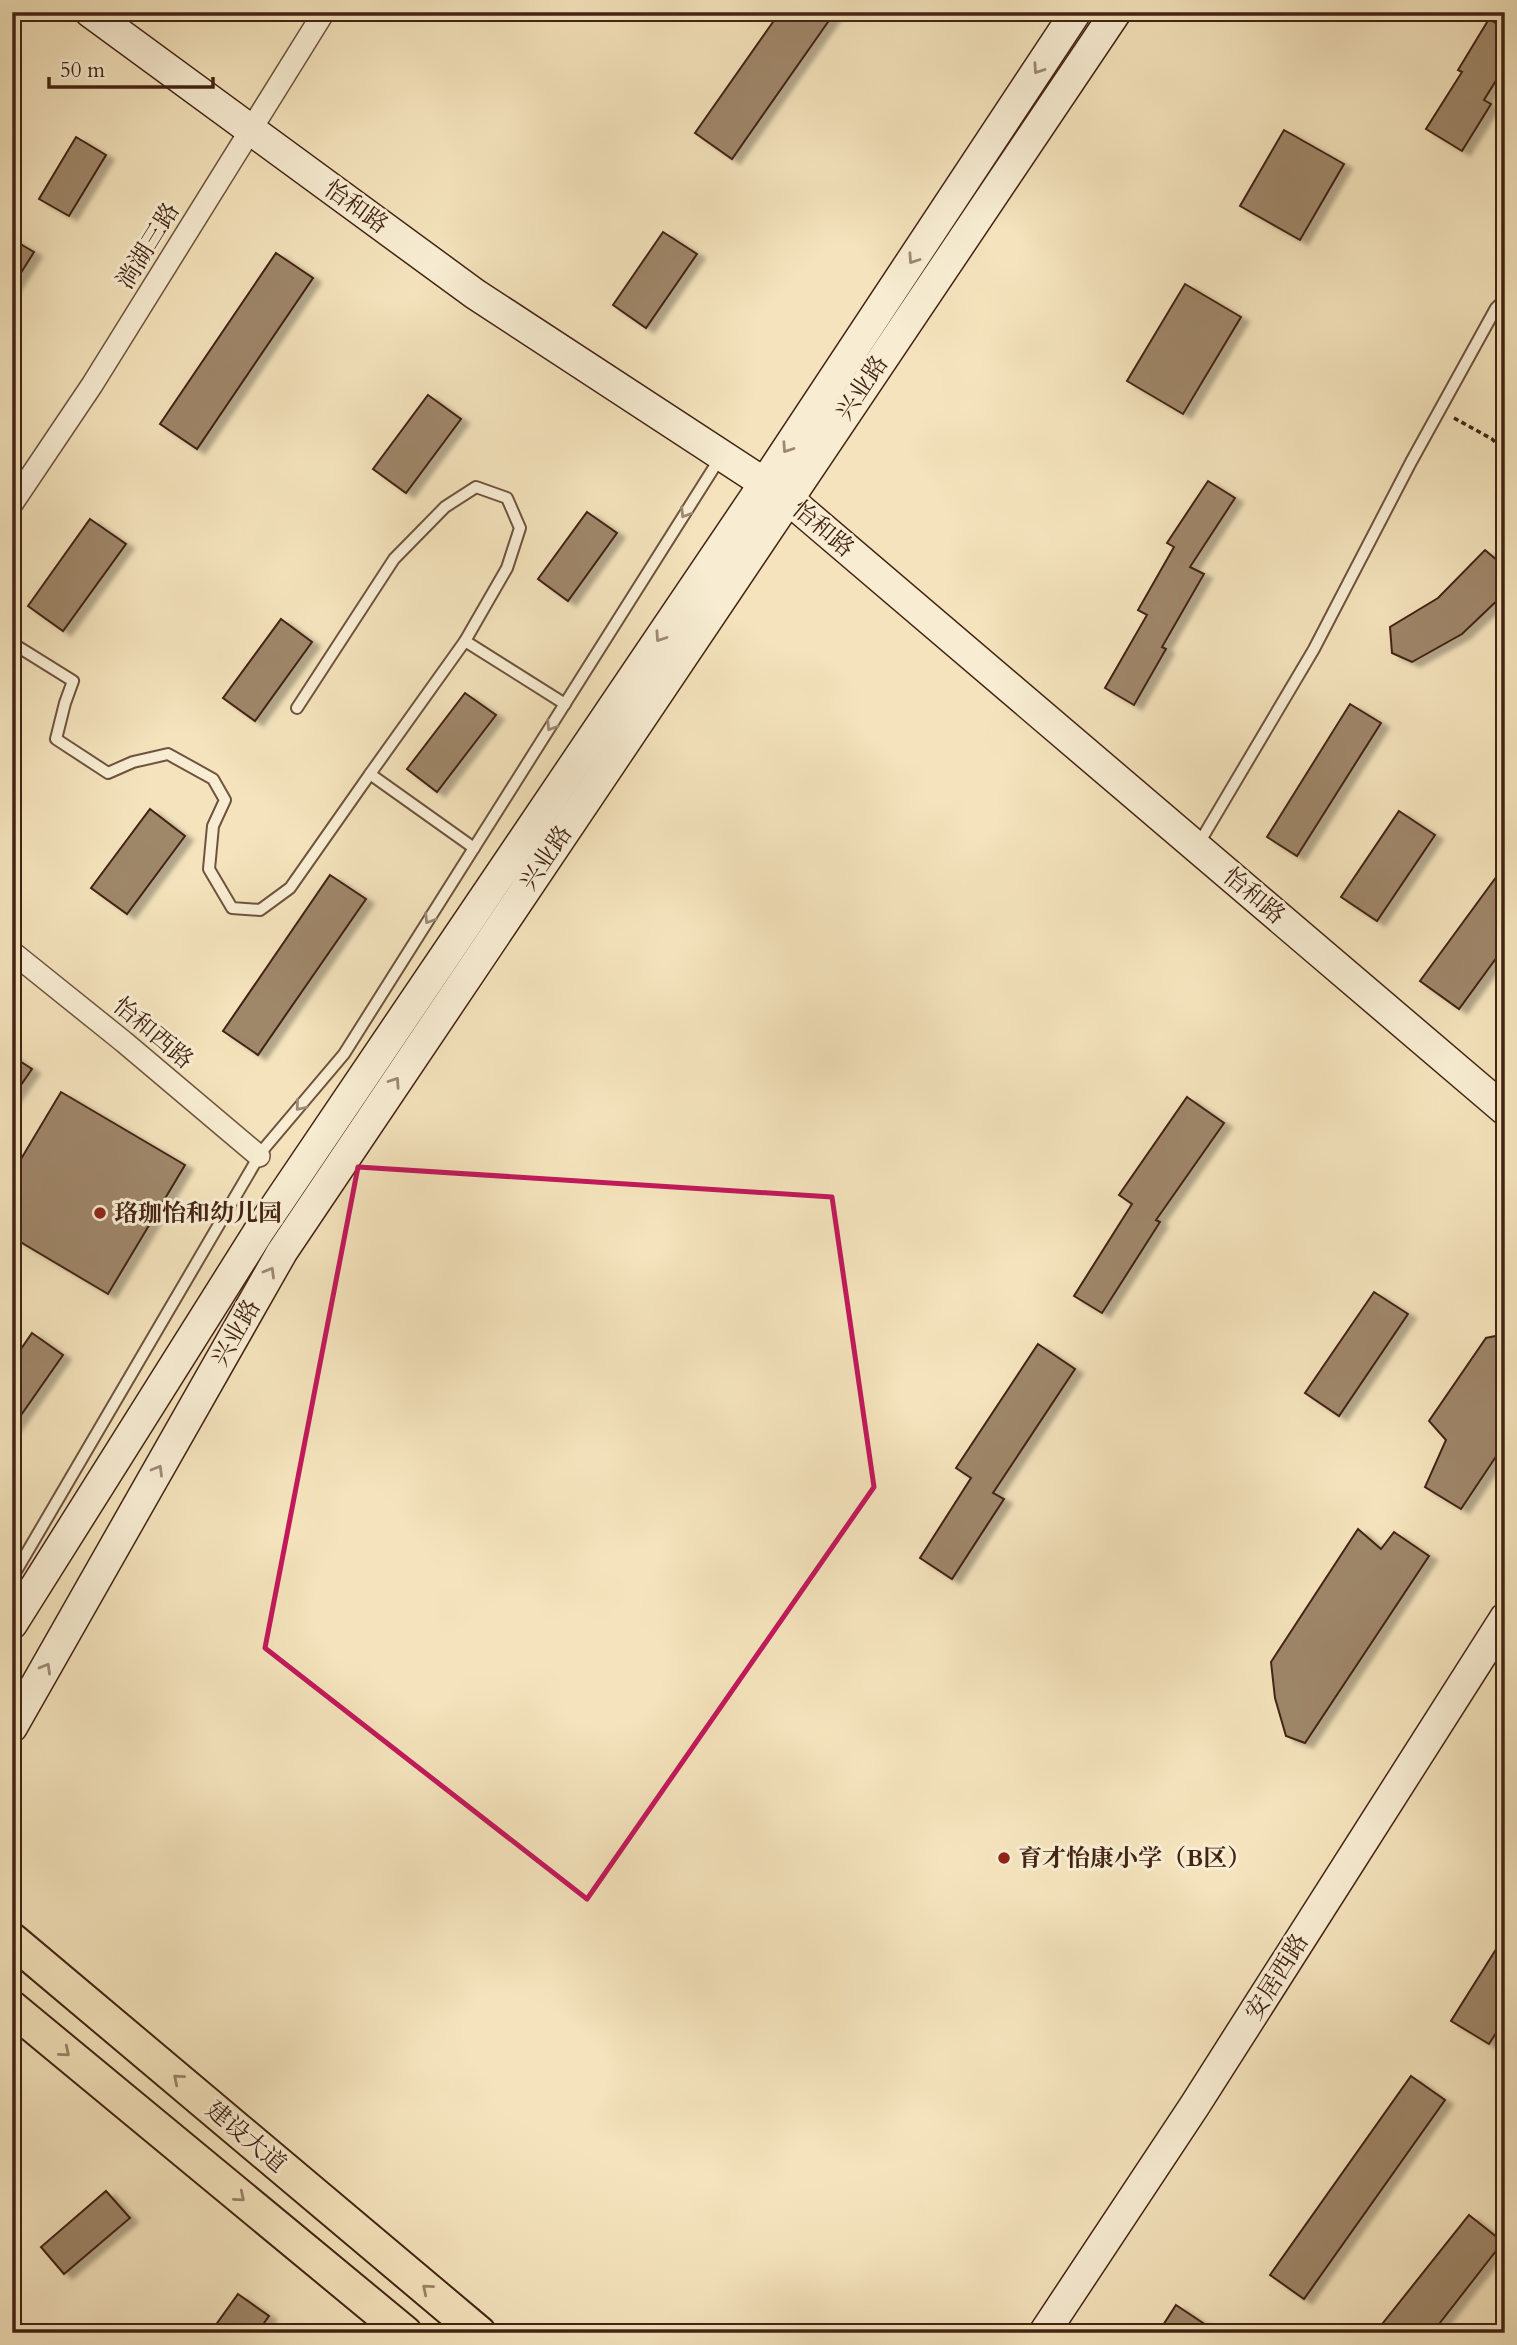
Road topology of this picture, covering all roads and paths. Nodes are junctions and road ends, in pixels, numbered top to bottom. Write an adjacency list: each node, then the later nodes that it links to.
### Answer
1 (90, 12): 5 (main road, 怡和路)
2 (324, 12): 5 (street, 淌湖三路)
3 (1076, 12): 10 (main road, 兴业路, one-way to 10)
4 (1116, 12): 10 (main road, 兴业路)
5 (252, 130): 9 (main road, 怡和路); 11 (street, 淌湖三路)
6 (1505, 299): 7 (lane)
7 (1440, 411): 8 (path); 17 (lane)
8 (1505, 452)
9 (722, 456): 10 (main road, 怡和路); 14 (lane, one-way to 14)
10 (776, 491): 17 (main road, 怡和路); 24 (main road, 兴业路, one-way to 24); 25 (main road, 兴业路, one-way to 10)
11 (12, 504)
12 (465, 641): 14 (lane); 15 (lane); 16 (lane)
13 (12, 643): 16 (lane)
14 (565, 704): 18 (lane, one-way to 18)
15 (298, 708)
16 (370, 774): 18 (lane)
17 (1197, 847): 20 (main road, 怡和路)
18 (474, 848): 21 (lane, one-way to 21)
19 (12, 952): 21 (street, 怡和西路)
20 (1505, 1110)
21 (259, 1156): 22 (lane)
22 (12, 1578)
23 (1505, 1618): 30 (main road, 安居西路)
24 (12, 1624)
25 (12, 1727)
26 (12, 1940): 29 (main road, 建设大道, one-way to 26)
27 (12, 2008): 28 (main road, 建设大道, one-way to 28)
28 (405, 2333)
29 (479, 2333)
30 (1044, 2333)

